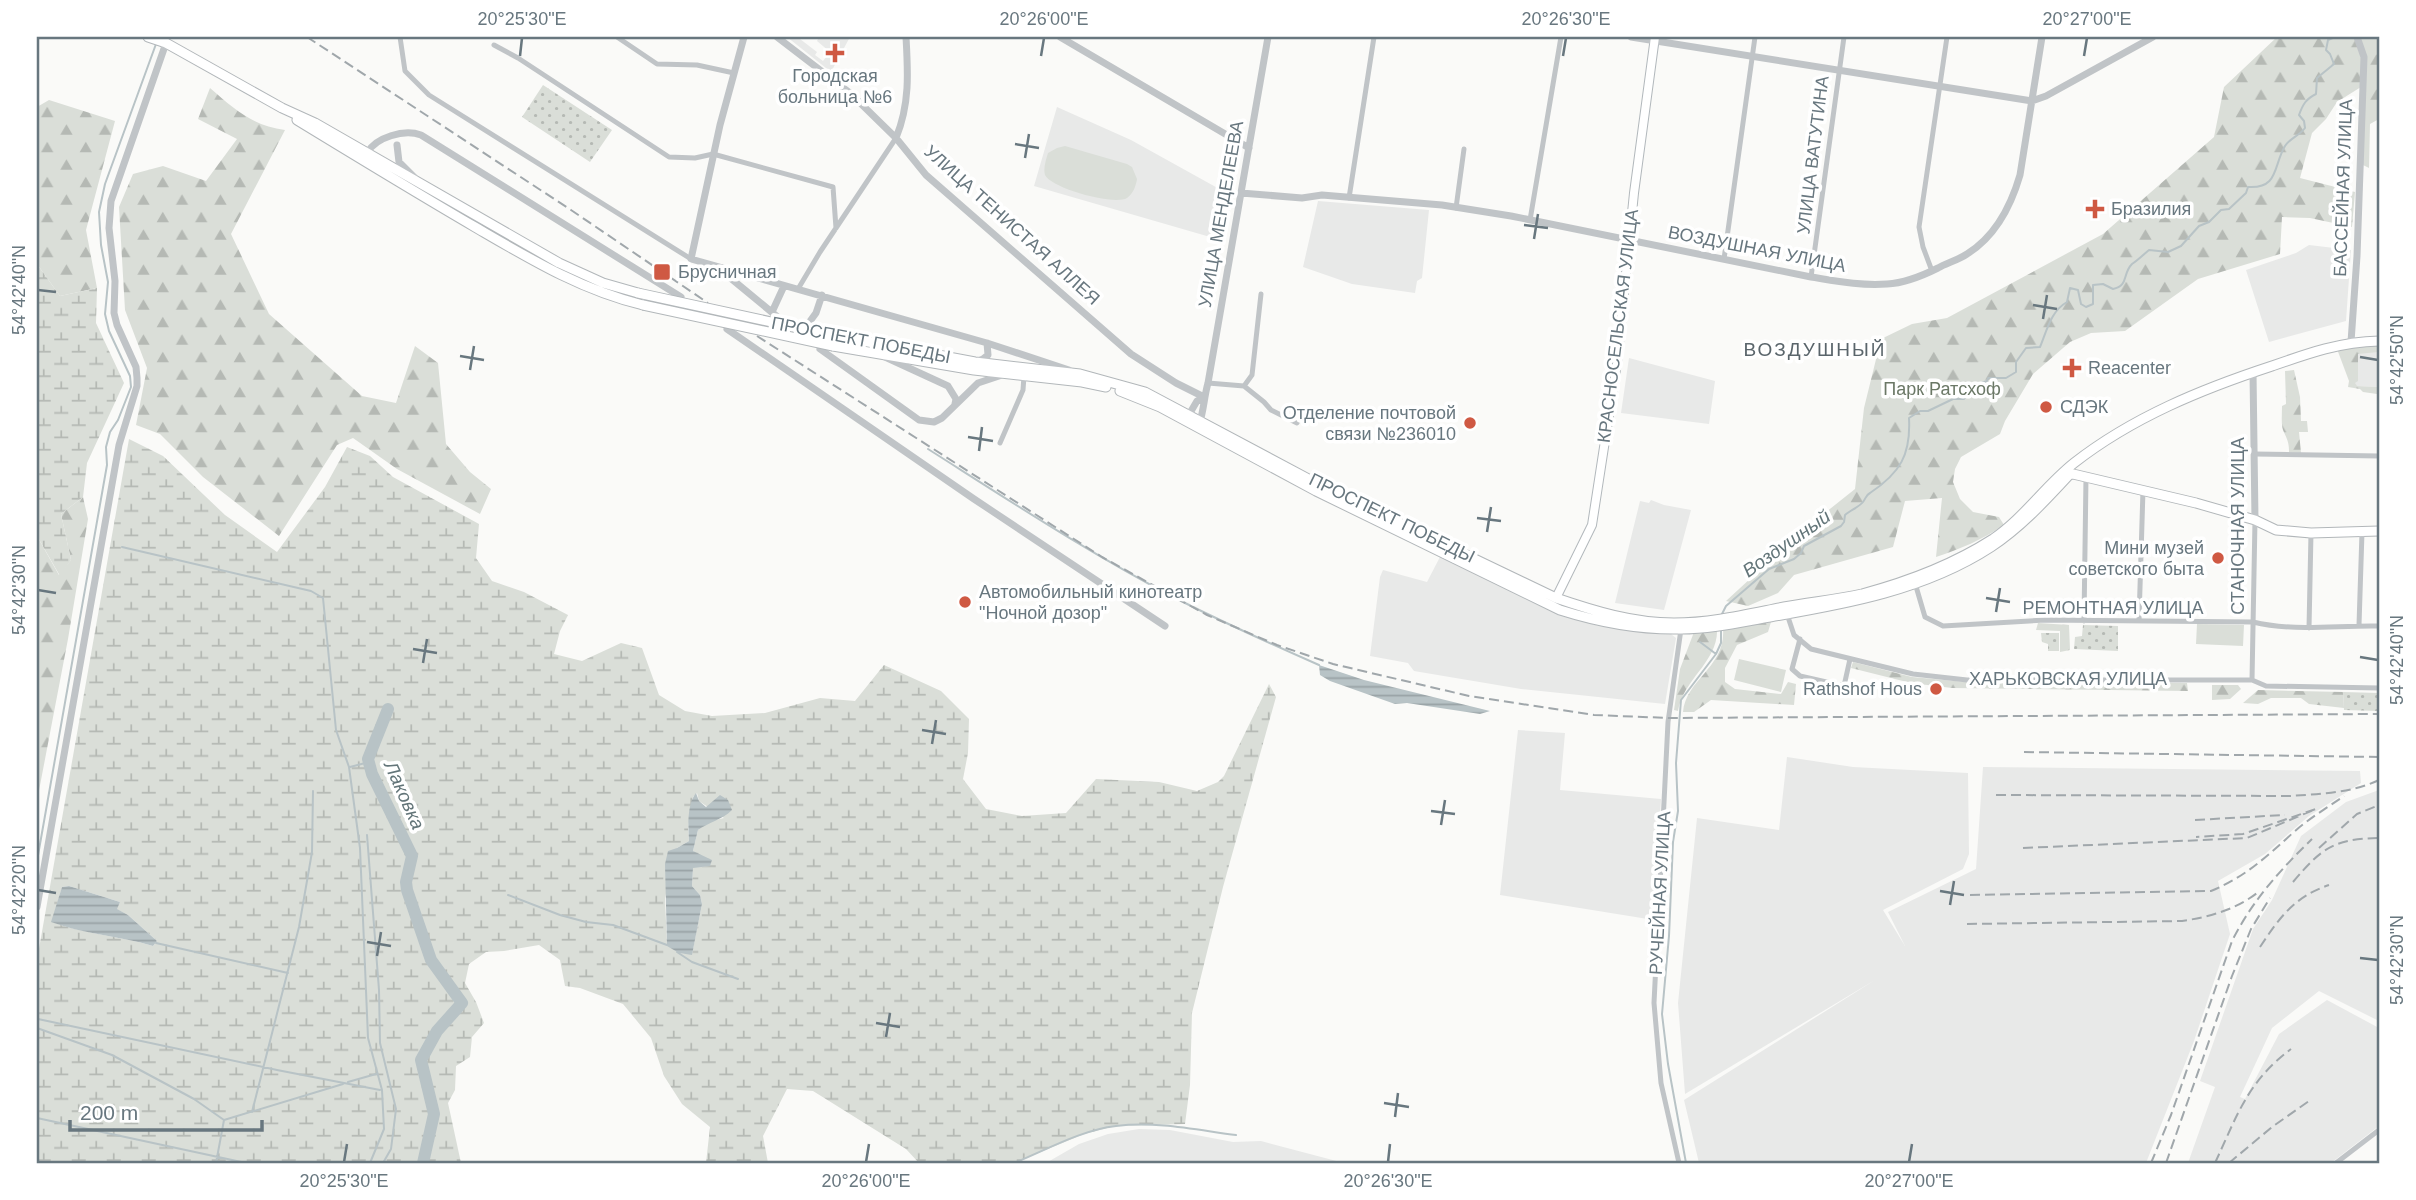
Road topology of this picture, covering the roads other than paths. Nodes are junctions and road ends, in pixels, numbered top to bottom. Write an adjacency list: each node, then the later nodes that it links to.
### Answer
1 (150, 37): 19 (main road, ПРОСПЕКТ ПОБЕДЫ)
2 (400, 37): 42 (street)
3 (617, 37): 23 (street)
4 (744, 37): 23 (street)
5 (777, 37): 28 (street, УЛИЦА ТЕНИСТАЯ АЛЛЕЯ)
6 (906, 37): 28 (street)
7 (1060, 37): 30 (street)
8 (1268, 37): 30 (street, УЛИЦА МЕНДЕЛЕЕВА)
9 (1374, 37): 37 (street)
10 (1561, 37): 39 (street)
11 (1631, 37): 18 (street)
12 (1755, 37): 21 (street)
13 (1844, 37): 22 (street, УЛИЦА ВАТУТИНА)
14 (1947, 37): 24 (street)
15 (2042, 37): 25 (street, ВОЗДУШНАЯ УЛИЦА)
16 (2153, 37): 25 (street)
17 (2358, 37): 57 (street, БАССЕЙНАЯ УЛИЦА)
18 (1655, 39): 21 (street); 41 (main road, КРАСНОСЕЛЬСКАЯ УЛИЦА)
19 (166, 43): 26 (main road, ПРОСПЕКТ ПОБЕДЫ); 98 (street)
20 (494, 45): 33 (street)
21 (1751, 57): 22 (street); 43 (street)
22 (1838, 71): 24 (street); 46 (street, УЛИЦА ВАТУТИНА)
23 (734, 73): 33 (street)
24 (1938, 86): 25 (street); 45 (street)
25 (2032, 101): 45 (street, ВОЗДУШНАЯ УЛИЦА)
26 (282, 108): 32 (main road, ПРОСПЕКТ ПОБЕДЫ); 34 (main road, ПРОСПЕКТ ПОБЕДЫ)
27 (404, 133): 29 (street); 32 (street); 51 (street)
28 (896, 138): 40 (street); 68 (street, УЛИЦА ТЕНИСТАЯ АЛЛЕЯ)
29 (397, 145): 34 (street); 35 (street)
30 (1249, 148): 36 (street, УЛИЦА МЕНДЕЛЕЕВА)
31 (1464, 149): 38 (street)
32 (367, 153): 34 (main road, ПРОСПЕКТ ПОБЕДЫ)
33 (713, 154): 40 (street); 42 (street)
34 (382, 167): 35 (main road, ПРОСПЕКТ ПОБЕДЫ); 60 (main road, ПРОСПЕКТ ПОБЕДЫ, bridge)
35 (419, 183): 61 (main road, ПРОСПЕКТ ПОБЕДЫ, bridge)
36 (1241, 193): 37 (street, ВОЗДУШНАЯ УЛИЦА); 66 (street, УЛИЦА МЕНДЕЛЕЕВА)
37 (1349, 198): 38 (street, ВОЗДУШНАЯ УЛИЦА)
38 (1456, 208): 39 (street, ВОЗДУШНАЯ УЛИЦА)
39 (1530, 220): 41 (street, ВОЗДУШНАЯ УЛИЦА)
40 (836, 228): 48 (street)
41 (1628, 241): 43 (street, ВОЗДУШНАЯ УЛИЦА); 84 (main road, КРАСНОСЕЛЬСКАЯ УЛИЦА)
42 (691, 259): 44 (street, ПРОСПЕКТ ПОБЕДЫ)
43 (1724, 259): 46 (street, ВОЗДУШНАЯ УЛИЦА)
44 (720, 267): 47 (street, ПРОСПЕКТ ПОБЕДЫ); 52 (street, ПРОСПЕКТ ПОБЕДЫ)
45 (1932, 271): 46 (street, ВОЗДУШНАЯ УЛИЦА)
46 (1811, 277)
47 (784, 286): 48 (street, ПРОСПЕКТ ПОБЕДЫ); 52 (street, ПРОСПЕКТ ПОБЕДЫ)
48 (798, 289): 50 (street, ПРОСПЕКТ ПОБЕДЫ)
49 (1261, 294): 67 (street)
50 (822, 295): 54 (street, ПРОСПЕКТ ПОБЕДЫ); 58 (street, ПРОСПЕКТ ПОБЕДЫ)
51 (681, 297)
52 (772, 312): 53 (street, ПРОСПЕКТ ПОБЕДЫ)
53 (780, 319)
54 (808, 324)
55 (727, 329): 90 (street, ПРОСПЕКТ ПОБЕДЫ)
56 (2379, 341): 57 (main road, ПРОСПЕКТ ПОБЕДЫ)
57 (2351, 342): 62 (main road, ПРОСПЕКТ ПОБЕДЫ)
58 (988, 343): 61 (street); 64 (street, ПРОСПЕКТ ПОБЕДЫ)
59 (820, 349): 69 (street)
60 (878, 355): 63 (main road, ПРОСПЕКТ ПОБЕДЫ); 69 (street)
61 (975, 362): 64 (main road, ПРОСПЕКТ ПОБЕДЫ)
62 (2253, 372): 74 (street, СТАНОЧНАЯ УЛИЦА); 75 (main road, ПРОСПЕКТ ПОБЕДЫ)
63 (1006, 374): 65 (main road, ПРОСПЕКТ ПОБЕДЫ); 69 (street)
64 (1080, 374): 70 (main road, ПРОСПЕКТ ПОБЕДЫ)
65 (1024, 376): 70 (main road, ПРОСПЕКТ ПОБЕДЫ); 73 (street)
66 (1208, 383): 67 (street); 68 (street, УЛИЦА МЕНДЕЛЕЕВА)
67 (1244, 386): 71 (street)
68 (1204, 397): 70 (street, УЛИЦА МЕНДЕЛЕЕВА); 72 (street, УЛИЦА МЕНДЕЛЕЕВА)
69 (955, 404)
70 (1187, 417): 72 (main road, ПРОСПЕКТ ПОБЕДЫ)
71 (1297, 423)
72 (1199, 424): 84 (main road, ПРОСПЕКТ ПОБЕДЫ)
73 (1000, 443)
74 (2255, 454): 76 (street); 79 (street, СТАНОЧНАЯ УЛИЦА)
75 (2084, 456): 77 (main road); 85 (main road, ПРОСПЕКТ ПОБЕДЫ)
76 (2379, 456)
77 (2086, 477): 78 (main road); 83 (main road, ПРОСПЕКТ ПОБЕДЫ); 87 (street)
78 (2143, 490): 79 (main road); 86 (street)
79 (2255, 520): 82 (main road); 88 (street, СТАНОЧНАЯ УЛИЦА)
80 (2379, 531): 81 (main road)
81 (2362, 532): 82 (main road); 89 (street)
82 (2311, 533): 93 (street)
83 (1915, 583): 85 (main road, ПРОСПЕКТ ПОБЕДЫ); 87 (street, РЕМОНТНАЯ УЛИЦА)
84 (1554, 602): 91 (main road, ПРОСПЕКТ ПОБЕДЫ)
85 (1786, 610): 91 (main road, ПРОСПЕКТ ПОБЕДЫ); 94 (street)
86 (2139, 620): 87 (street, РЕМОНТНАЯ УЛИЦА); 88 (street, РЕМОНТНАЯ УЛИЦА)
87 (2084, 621)
88 (2253, 622): 93 (street, РЕМОНТНАЯ УЛИЦА); 96 (street, СТАНОЧНАЯ УЛИЦА)
89 (2359, 625): 92 (street, РЕМОНТНАЯ УЛИЦА); 93 (street, РЕМОНТНАЯ УЛИЦА)
90 (1164, 626)
91 (1682, 626): 100 (street, РУЧЕЙНАЯ УЛИЦА)
92 (2379, 626)
93 (2309, 628)
94 (1800, 639): 95 (street, ХАРЬКОВСКАЯ УЛИЦА); 95 (street)
95 (1850, 659): 96 (street, ХАРЬКОВСКАЯ УЛИЦА)
96 (2252, 680): 97 (street, ХАРЬКОВСКАЯ УЛИЦА)
97 (2379, 688)
98 (37, 907)
99 (2379, 1130): 101 (street)
100 (1679, 1163)
101 (2336, 1163)

